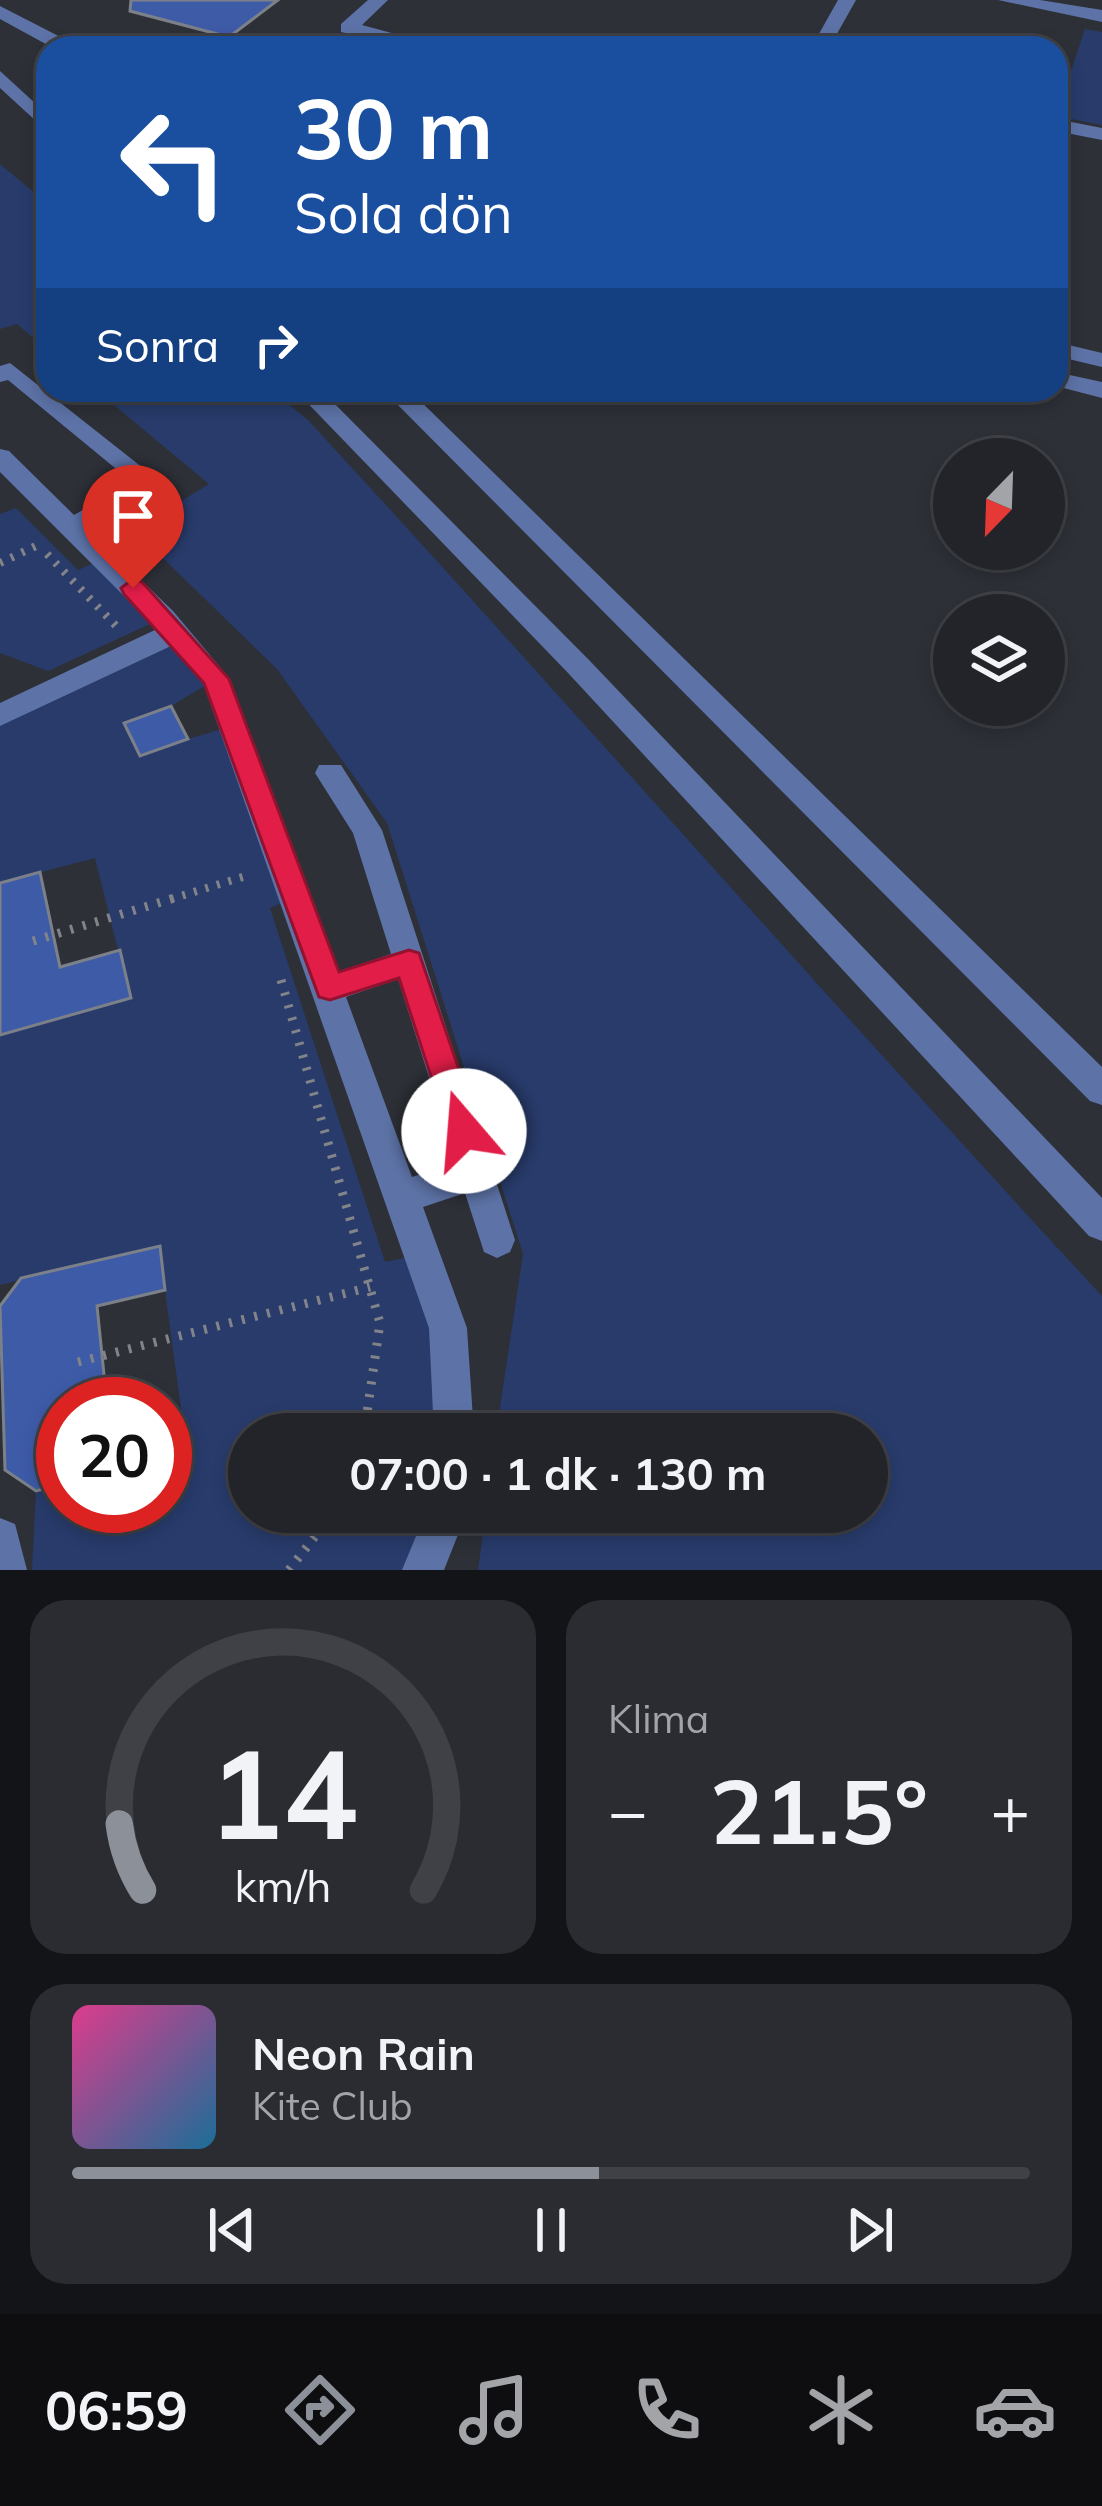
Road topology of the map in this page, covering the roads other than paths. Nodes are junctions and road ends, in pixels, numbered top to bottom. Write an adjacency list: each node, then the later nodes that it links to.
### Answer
1 (379, 0): 7 (street)
2 (847, 0): 8 (street)
3 (1007, 0): 4 (street)
4 (1102, 16)
5 (5, 17): 6 (street); 9 (street)
6 (43, 36)
7 (384, 36)
8 (827, 36)
9 (36, 45)
10 (0, 77): 11 (street)
11 (36, 114)
12 (1068, 127): 13 (street)
13 (1102, 134)
14 (1068, 352): 15 (street)
15 (1102, 360)
16 (0, 375): 19 (street)
17 (1068, 382): 18 (street)
18 (1102, 390)
19 (36, 391)
20 (49, 402): 24 (street)
21 (319, 402): 33 (street)
22 (407, 402): 30 (street)
23 (0, 457): 25 (street)
24 (72, 528)
25 (176, 632): 26 (street); 29 (street)
26 (0, 715)
27 (331, 773): 28 (street)
28 (409, 962): 29 (street); 31 (street)
29 (330, 988): 32 (street)
30 (1102, 1090)
31 (477, 1173): 32 (street); 34 (street)
32 (404, 1196): 35 (street)
33 (1102, 1225)
34 (497, 1240)
35 (453, 1413)
36 (438, 1533): 39 (street)
37 (0, 1539): 38 (street)
38 (6, 1570)
39 (423, 1570)

